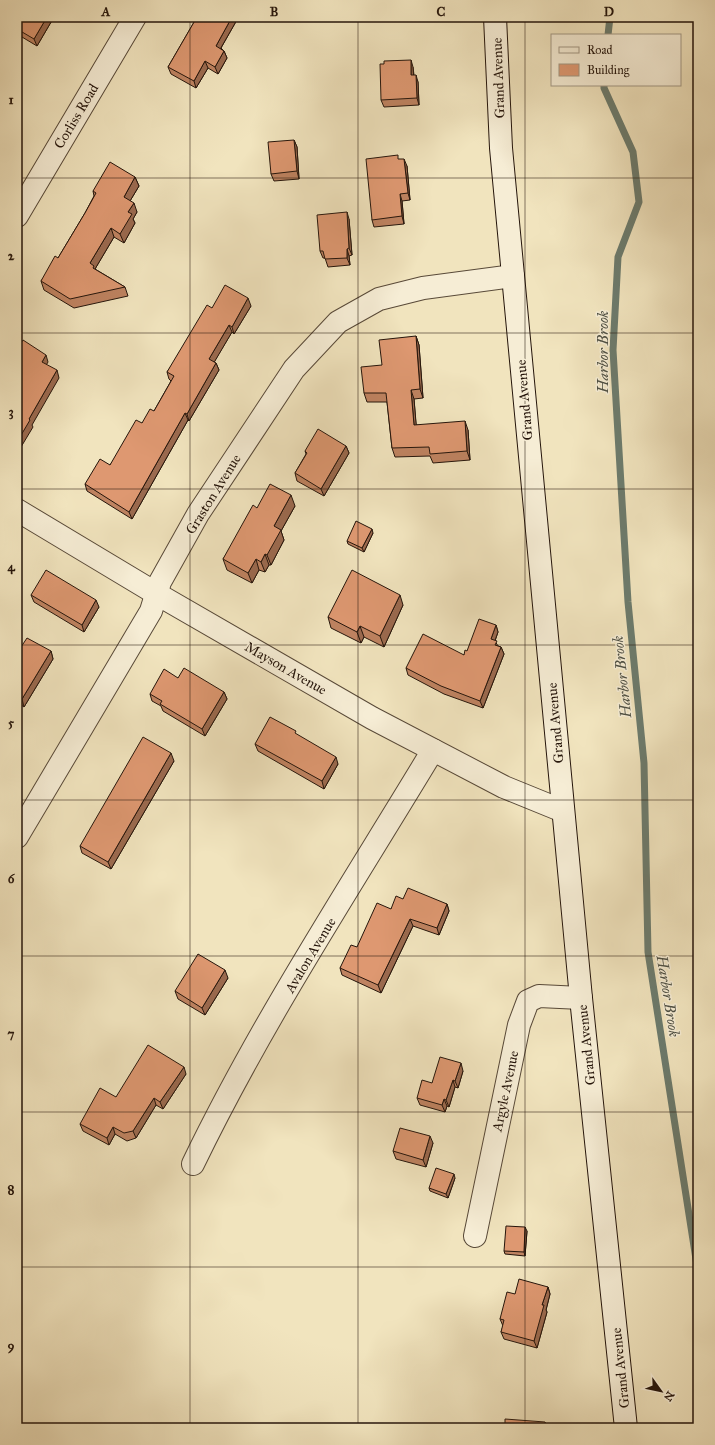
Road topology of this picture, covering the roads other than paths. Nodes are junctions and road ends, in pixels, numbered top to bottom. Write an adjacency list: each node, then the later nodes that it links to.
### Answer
1 (135, 17): 3 (street, Corliss Road)
2 (495, 17): 5 (street, Grand Avenue)
3 (24, 189): 4 (street, Corliss Road)
4 (17, 216)
5 (513, 276): 7 (street, Graston Avenue); 9 (street, Grand Avenue)
6 (17, 510): 7 (street, Mayson Avenue)
7 (157, 594): 8 (street, Mayson Avenue); 10 (street, Graston Avenue)
8 (433, 750): 9 (street, Mayson Avenue); 12 (street, Avalon Avenue)
9 (563, 811): 11 (street, Grand Avenue)
10 (17, 837)
11 (581, 998): 13 (street, Argyle Avenue); 14 (street, Grand Avenue)
12 (193, 1164)
13 (475, 1236)
14 (626, 1428)

